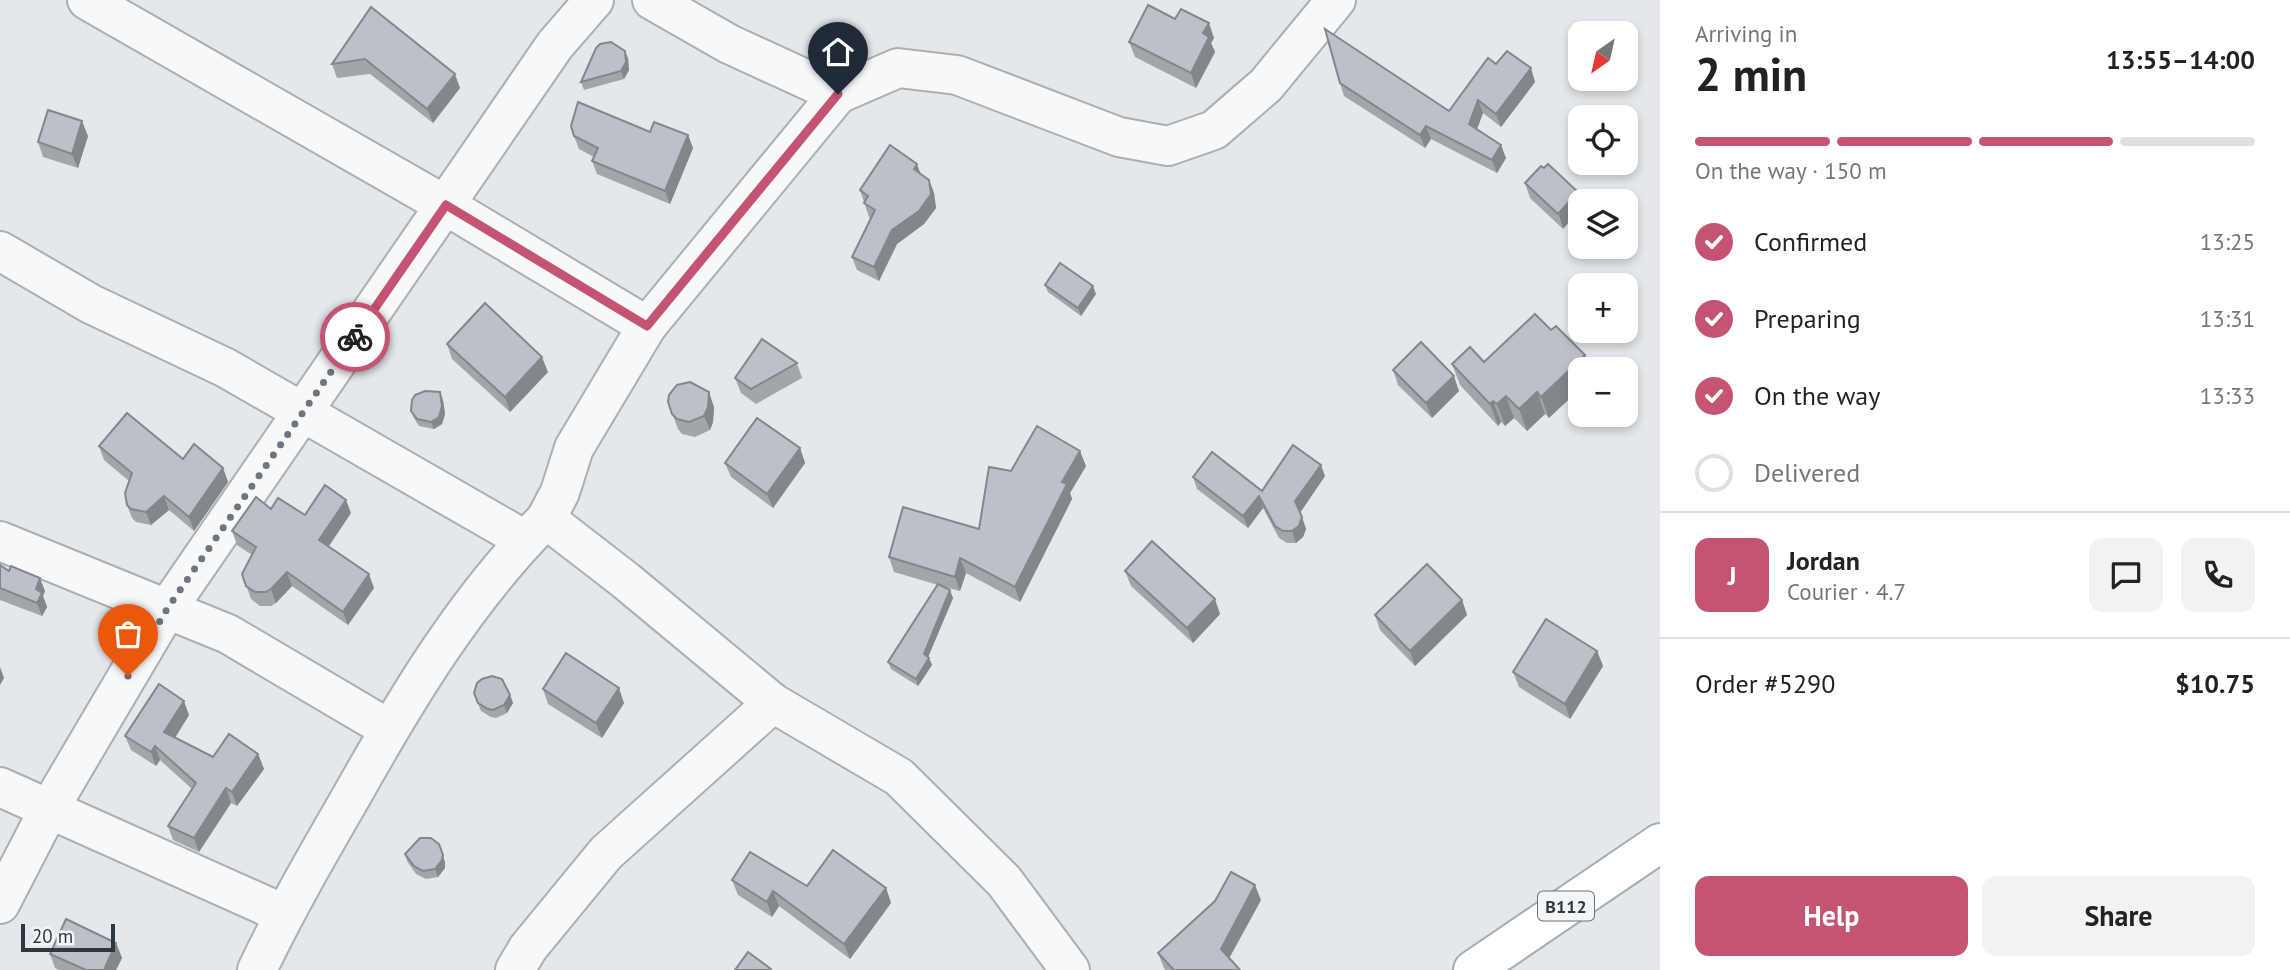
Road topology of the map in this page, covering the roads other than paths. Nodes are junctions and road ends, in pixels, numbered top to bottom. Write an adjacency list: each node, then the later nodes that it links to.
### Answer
1 (87, 0): 6 (street)
2 (594, 0): 6 (street)
3 (652, 0): 5 (street)
4 (1336, 0): 5 (street)
5 (838, 94): 8 (street)
6 (446, 205): 8 (street); 9 (street)
7 (0, 251): 9 (street)
8 (647, 326): 10 (street)
9 (303, 412): 10 (street); 12 (street)
10 (536, 529): 13 (street); 14 (street)
11 (0, 541): 12 (street)
12 (167, 609): 14 (street); 16 (street)
13 (773, 703): 21 (street); 22 (street)
14 (389, 729): 19 (street)
15 (0, 787): 16 (street)
16 (49, 809): 18 (street); 19 (street)
17 (1660, 843): 23 (main road, B112)
18 (0, 904)
19 (284, 914): 20 (street)
20 (257, 970)
21 (514, 970)
22 (1070, 970)
23 (1473, 970)

